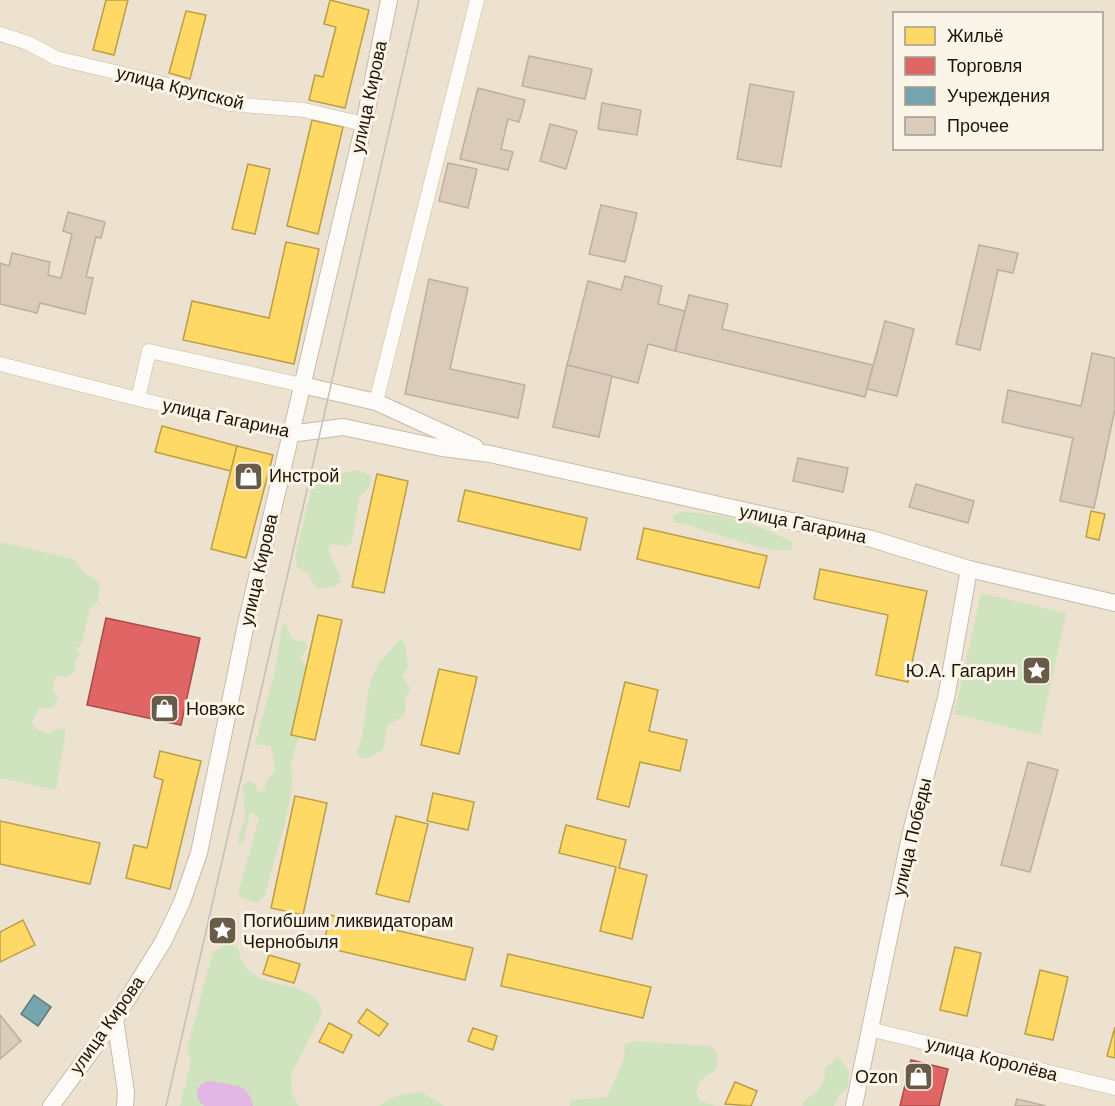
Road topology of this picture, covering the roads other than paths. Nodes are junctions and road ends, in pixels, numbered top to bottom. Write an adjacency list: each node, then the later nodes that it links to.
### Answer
1 (389, 0): 4 (street, улица Кирова)
2 (477, 0): 8 (street)
3 (0, 34): 4 (street, улица Крупской)
4 (364, 124): 6 (street, улица Кирова)
5 (0, 364): 7 (street, улица Гагарина)
6 (302, 386): 7 (street, улица Гагарина); 8 (street, улица Гагарина); 9 (street, улица Кирова)
7 (138, 399): 9 (street, улица Гагарина)
8 (376, 402): 10 (street, улица Гагарина)
9 (290, 434): 10 (street, улица Гагарина); 13 (street, улица Кирова)
10 (490, 454): 11 (street, улица Гагарина)
11 (969, 569): 12 (street, улица Гагарина); 14 (street, улица Победы)
12 (1115, 603)
13 (115, 1019): 16 (street, улица Кирова); 17 (street)
14 (869, 1029): 15 (street, улица Королёва); 18 (street, улица Победы)
15 (1115, 1088)
16 (51, 1106)
17 (125, 1106)
18 (854, 1106)

